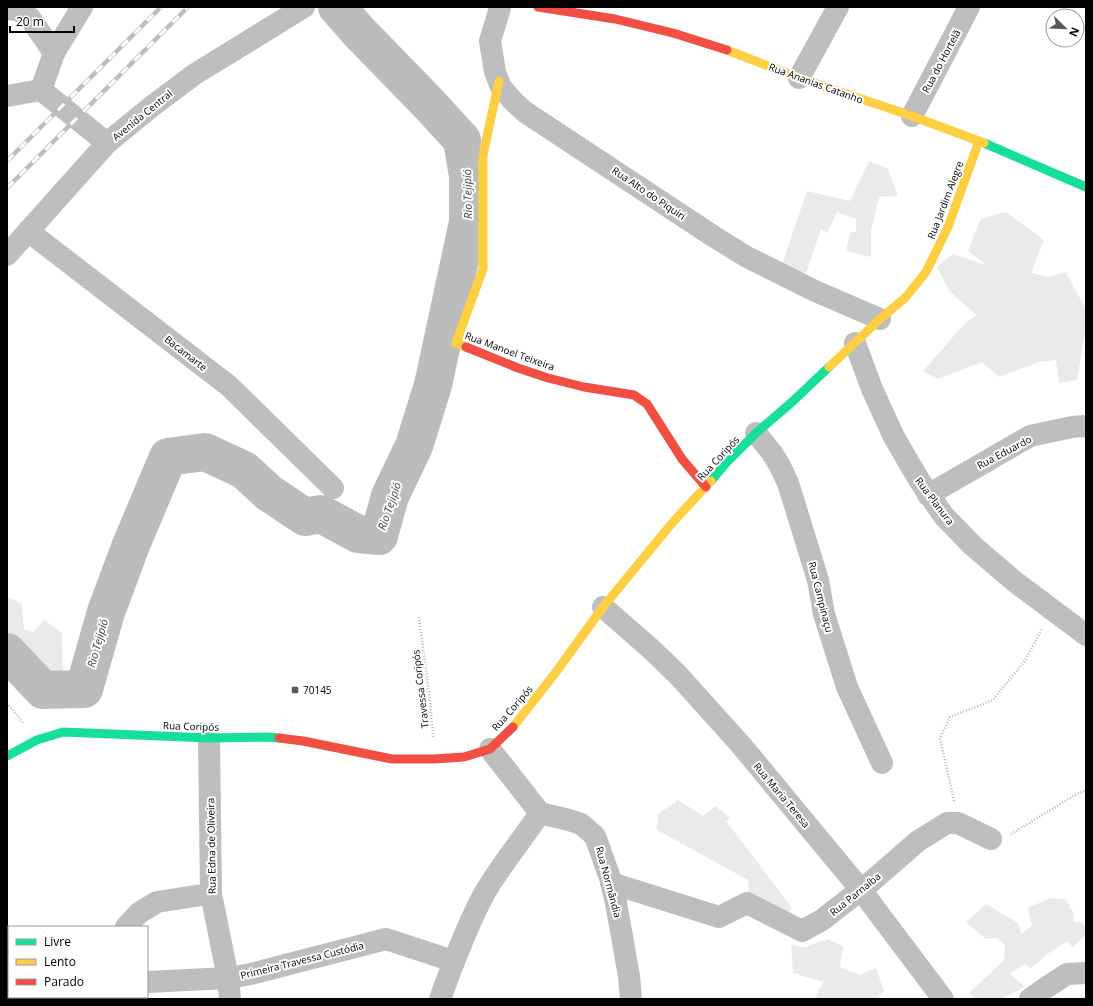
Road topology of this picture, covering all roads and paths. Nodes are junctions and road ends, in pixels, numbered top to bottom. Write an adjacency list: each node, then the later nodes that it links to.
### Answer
1 (82, 7): 8 (street)
2 (304, 7): 15 (street, Avenida Central)
3 (505, 7): 10 (street, Rua Alto do Piquiri)
4 (538, 7): 9 (street, Rua Ananias Catanho)
5 (838, 7): 9 (street)
6 (969, 7): 13 (street, Rua do Hortelã)
7 (7, 9): 8 (street)
8 (54, 53): 11 (street)
9 (799, 78): 13 (street, Rua Ananias Catanho)
10 (499, 81): 19 (street, Rua Alto do Piquiri); 23 (street, Rua Manoel Teixeira)
11 (41, 90): 12 (street); 15 (street)
12 (7, 96)
13 (912, 116): 14 (street, Rua Ananias Catanho)
14 (979, 141): 16 (street, Rua Ananias Catanho); 19 (street, Rua Jardim Alegre)
15 (107, 143): 17 (street, Avenida Central)
16 (1086, 187)
17 (28, 231): 18 (street, Avenida Central); 24 (street, Bacamarte)
18 (7, 255)
19 (880, 319): 20 (street, Rua Coripós)
20 (855, 343): 22 (street, Rua Coripós); 25 (street, Rua Planura)
21 (1086, 426): 25 (street, Rua Eduardo)
22 (756, 433): 23 (street, Rua Coripós); 34 (street, Rua Campinaçu)
23 (706, 487): 26 (street, Rua Coripós)
24 (333, 488)
25 (928, 494): 27 (street, Rua Planura)
26 (603, 607): 31 (street, Rua Coripós); 40 (street, Rua Maria Teresa)
27 (1052, 610): 29 (street, Rua Planura); 37 (path)
28 (419, 617): 33 (path, Travessa Coripós)
29 (1086, 636)
30 (209, 738): 32 (street, Rua Coripós); 33 (street, Rua Coripós); 41 (street, Rua Edna de Oliveira)
31 (490, 749): 33 (street, Rua Coripós); 36 (street)
32 (7, 756)
33 (434, 759)
34 (882, 763)
35 (1086, 790): 38 (path)
36 (540, 813): 39 (street, Rua Normândia); 43 (street)
37 (958, 823): 38 (street); 40 (street, Rua Parnaíba)
38 (991, 839)
39 (611, 883): 40 (street, Rua Parnaíba); 48 (street, Rua Normândia)
40 (861, 890): 49 (street, Rua Maria Teresa)
41 (211, 894): 42 (street); 46 (street, Rua Edna de Oliveira)
42 (127, 926)
43 (453, 961): 46 (street, Primeira Travessa Custódia); 47 (street)
44 (1086, 973): 50 (street)
45 (148, 982): 46 (street, Primeira Travessa Custódia)
46 (229, 989)
47 (440, 999)
48 (631, 999)
49 (943, 999)
50 (1030, 999)

